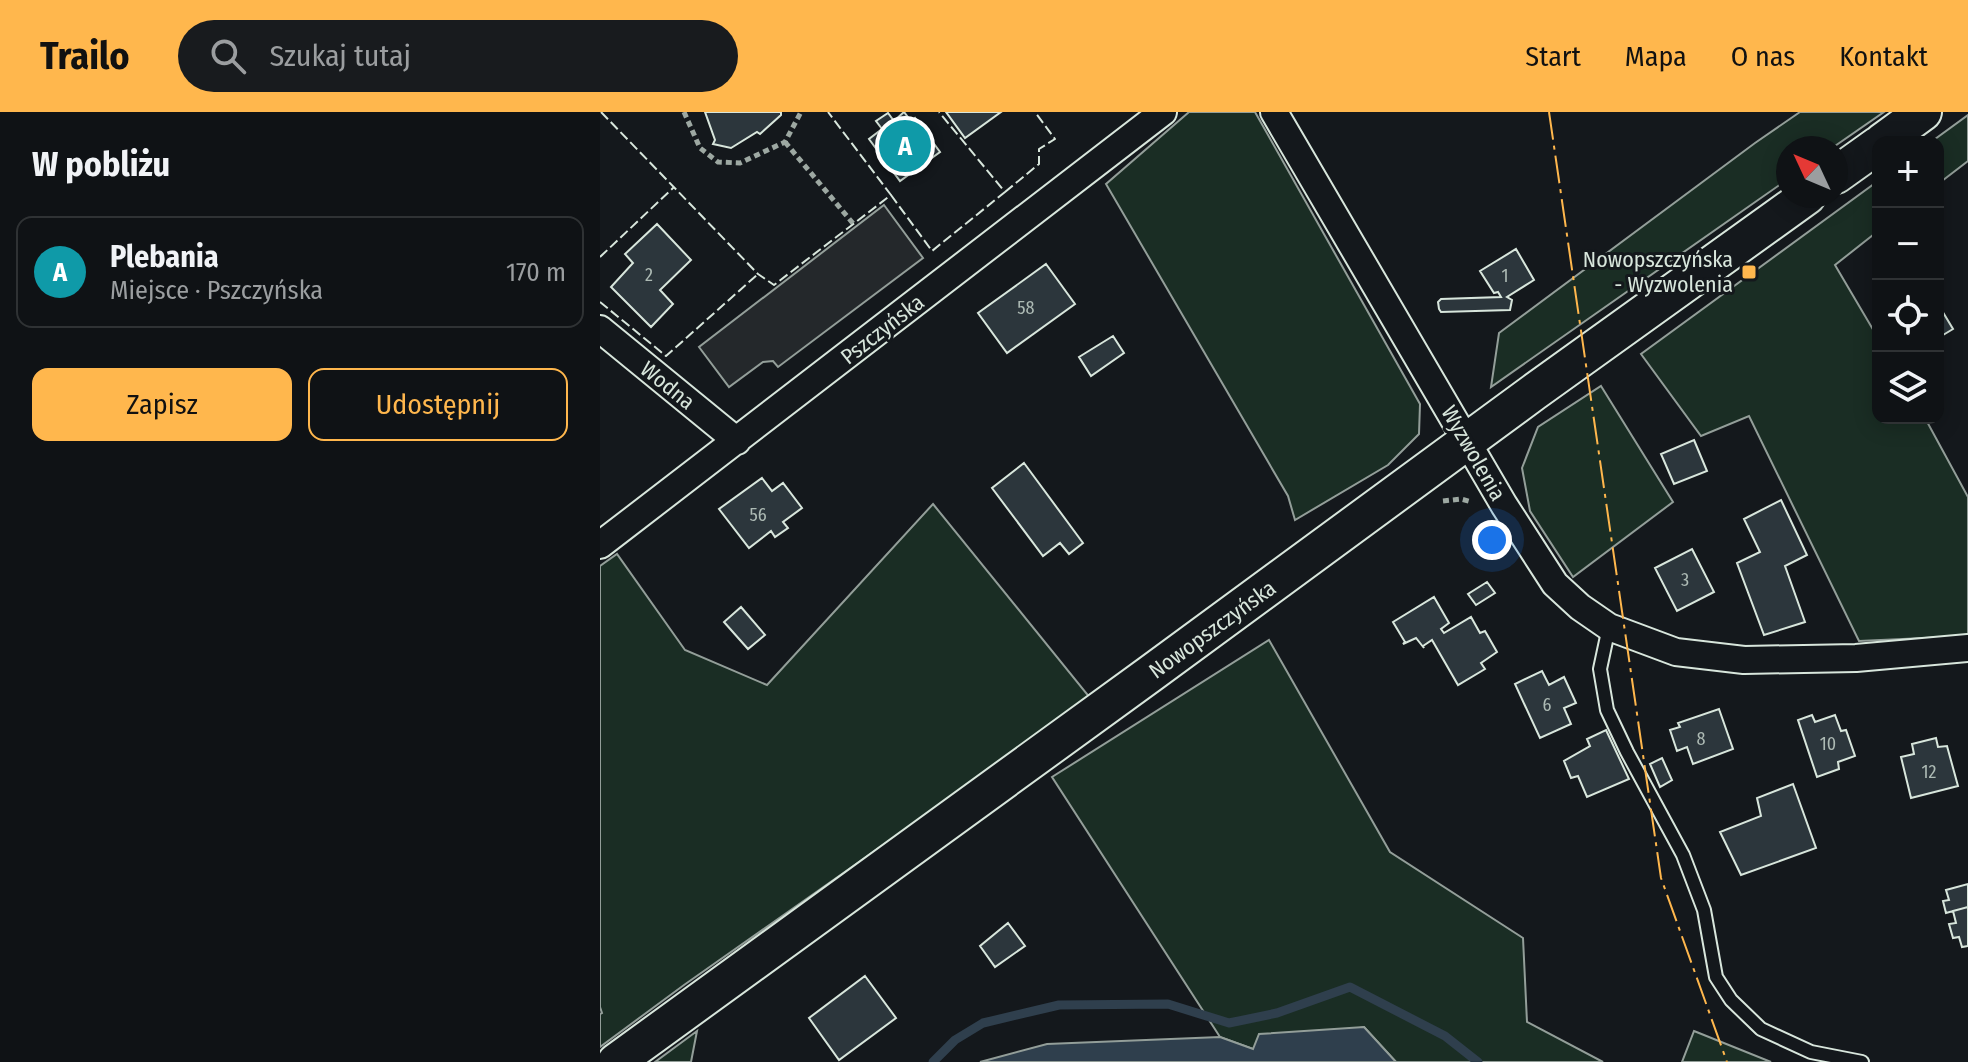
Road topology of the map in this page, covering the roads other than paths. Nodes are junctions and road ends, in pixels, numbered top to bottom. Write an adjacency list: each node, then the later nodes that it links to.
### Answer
1 (1163, 112): 9 (street, Pszczyńska)
2 (1274, 112): 10 (street, Wyzwolenia)
3 (1923, 112): 4 (main road)
4 (1890, 136)
5 (1872, 149): 6 (main road)
6 (1848, 166)
7 (1790, 208): 10 (main road, Nowopszczyńska)
8 (600, 329): 9 (street, Wodna)
9 (737, 441): 11 (street, Pszczyńska)
10 (1467, 441): 12 (street, Wyzwolenia); 14 (main road, Nowopszczyńska)
11 (600, 545)
12 (1609, 627): 13 (street, Wyzwolenia); 15 (lane)
13 (1968, 648)
14 (616, 1062)
15 (1862, 1062)

